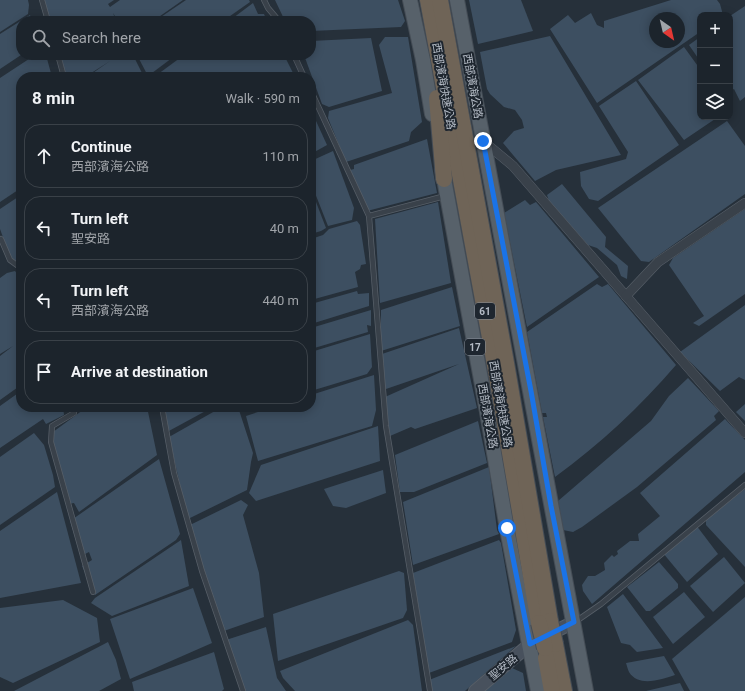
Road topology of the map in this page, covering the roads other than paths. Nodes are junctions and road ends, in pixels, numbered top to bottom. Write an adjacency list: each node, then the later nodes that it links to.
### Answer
1 (42, 0): 8 (lane)
2 (264, 0): 9 (lane)
3 (410, 0): 16 (main road, 西部濱海公路 / 17)
4 (421, 0): 16 (highway)
5 (428, 0): 28 (highway, 西部濱海快速公路 / 61)
6 (440, 0): 28 (highway, 西部濱海快速公路 / 61)
7 (458, 0): 15 (main road, 西部濱海公路)
8 (47, 16)
9 (275, 16)
10 (59, 60): 12 (lane)
11 (296, 60): 13 (lane)
12 (63, 72)
13 (302, 72)
14 (316, 102): 19 (lane)
15 (483, 141): 22 (street); 29 (main road, 西部濱海公路)
16 (444, 179): 17 (main road, 西部濱海公路 / 17)
17 (447, 195): 19 (lane); 30 (main road, 西部濱海公路 / 17)
18 (745, 203): 22 (street)
19 (369, 216): 32 (lane)
20 (0, 240): 21 (lane)
21 (16, 264)
22 (626, 296): 25 (street)
23 (74, 412): 27 (lane)
24 (163, 412): 31 (lane)
25 (745, 433)
26 (745, 485): 29 (lane)
27 (93, 592)
28 (544, 622): 30 (highway, 西部濱海快速公路 / 61, bridge)
29 (574, 622): 30 (street, 聖安路); 37 (main road, 西部濱海公路)
30 (543, 646): 33 (street, 聖安路); 34 (main road, 西部濱海公路 / 17); 35 (highway, 西部濱海快速公路 / 61); 36 (highway, 西部濱海快速公路 / 61)
31 (243, 691)
32 (430, 691)
33 (476, 691)
34 (538, 691)
35 (552, 691)
36 (564, 691)
37 (586, 691)

